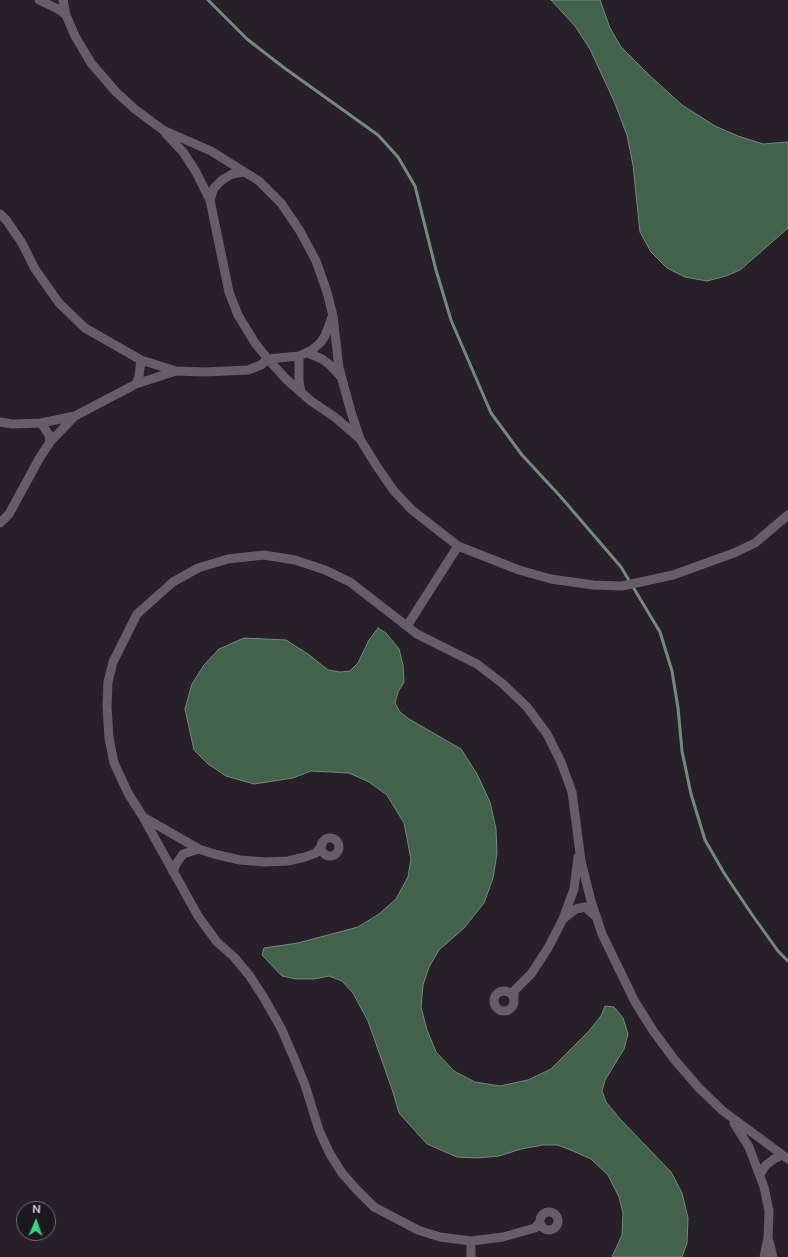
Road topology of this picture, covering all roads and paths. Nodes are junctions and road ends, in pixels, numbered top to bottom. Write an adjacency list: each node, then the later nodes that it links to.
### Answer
1 (63, 0): 3 (street)
2 (42, 1): 3 (street)
3 (66, 15): 4 (street)
4 (163, 130): 5 (street); 6 (street)
5 (243, 172): 6 (street); 8 (street)
6 (210, 200): 11 (street)
7 (0, 214): 12 (street)
8 (333, 316): 9 (street); 14 (street)
9 (308, 353): 10 (street); 14 (street)
10 (299, 356): 11 (street); 16 (street)
11 (268, 359): 13 (street); 16 (street)
12 (141, 360): 13 (street); 15 (street)
13 (176, 371): 15 (street)
14 (341, 377): 20 (street)
15 (136, 384): 17 (street)
16 (301, 392): 20 (street)
17 (76, 416): 19 (street); 21 (street)
18 (0, 422): 19 (street)
19 (41, 423): 21 (street)
20 (360, 439): 24 (street)
21 (50, 442): 23 (street)
22 (788, 515): 24 (street)
23 (0, 523)
24 (458, 546): 25 (street)
25 (407, 626): 26 (street); 28 (street)
26 (143, 817): 29 (street); 32 (street)
27 (322, 845): 30 (street); 31 (street); 31 (street)
28 (579, 848): 33 (street); 34 (street)
29 (199, 849): 30 (street); 32 (street)
30 (316, 852): 31 (street)
31 (328, 856)
32 (173, 872): 41 (street)
33 (597, 918): 34 (street); 36 (street)
34 (563, 919): 35 (street)
35 (512, 994)
36 (728, 1115): 37 (street); 38 (street)
37 (785, 1157): 38 (street)
38 (760, 1174): 40 (street)
39 (540, 1226): 41 (street)
40 (768, 1238): 43 (street); 44 (street)
41 (471, 1241): 42 (street)
42 (471, 1257)
43 (764, 1257)
44 (773, 1257)

